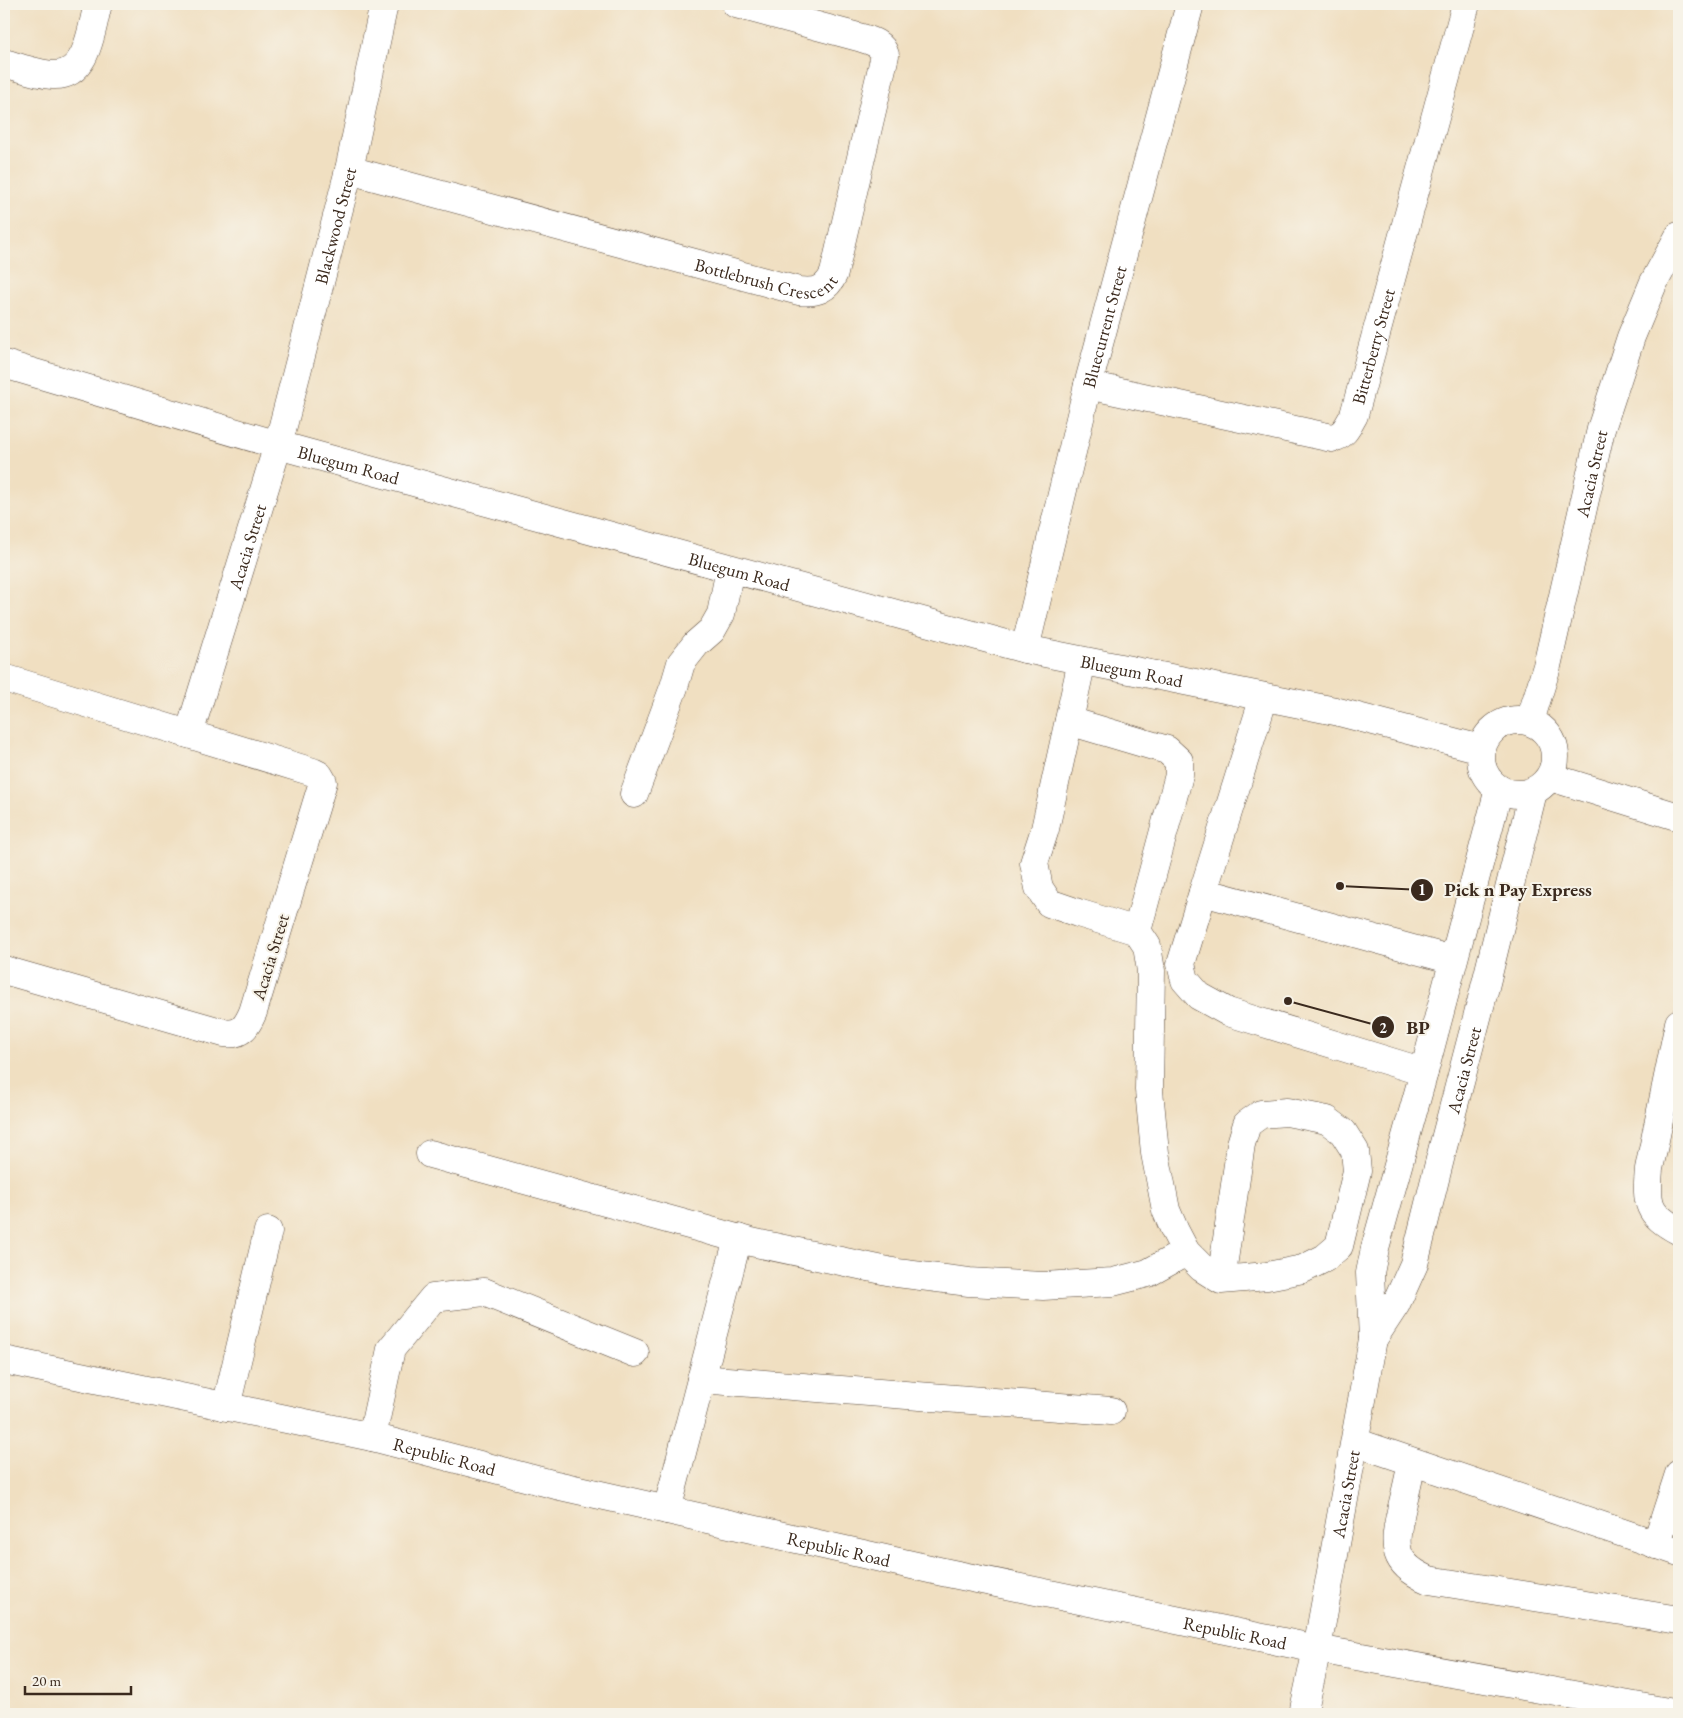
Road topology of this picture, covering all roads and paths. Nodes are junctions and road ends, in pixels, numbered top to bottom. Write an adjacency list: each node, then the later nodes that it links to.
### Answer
1 (98, 4): 6 (street)
2 (384, 4): 7 (street, Blackwood Street)
3 (736, 4): 7 (street, Bottlebrush Crescent)
4 (1190, 4): 10 (street, Bluecurrent Street)
5 (1466, 4): 10 (street, Bitterberry Street)
6 (4, 63)
7 (349, 170): 11 (street, Blackwood Street)
8 (1679, 236): 18 (street, Acacia Street)
9 (4, 364): 11 (street, Bluegum Road)
10 (1088, 384): 13 (street, Bluecurrent Street)
11 (278, 445): 12 (street, Bluegum Road); 19 (street, Acacia Street)
12 (730, 569): 13 (street, Bluegum Road); 23 (street)
13 (1025, 649): 14 (street, Bluegum Road)
14 (1082, 661): 16 (street, Bluegum Road); 17 (street)
15 (4, 678): 19 (street, Acacia Street)
16 (1264, 697): 20 (street, Bluegum Road); 25 (street)
17 (1069, 721): 26 (street); 26 (street)
18 (1530, 721): 20 (street); 21 (street)
19 (189, 734): 28 (street, Acacia Street)
20 (1481, 749): 22 (street)
21 (1541, 784): 22 (street); 24 (street); 37 (street, Acacia Street)
22 (1499, 789): 27 (street, Acacia Street)
23 (634, 794)
24 (1679, 817)
25 (1204, 892): 27 (street); 30 (street)
26 (1137, 931): 35 (street)
27 (1453, 960): 30 (street, Acacia Street)
28 (4, 970)
29 (1679, 1023): 32 (street)
30 (1424, 1072): 37 (street, Acacia Street)
31 (430, 1154): 34 (street)
32 (1679, 1230)
33 (268, 1231): 41 (street)
34 (738, 1238): 35 (street); 40 (street)
35 (1186, 1252): 36 (street)
36 (1221, 1280): 36 (street)
37 (1373, 1340): 44 (street, Acacia Street)
38 (635, 1353): 43 (street)
39 (4, 1360): 41 (street, Republic Road)
40 (701, 1379): 42 (street); 47 (street)
41 (226, 1407): 43 (street, Republic Road)
42 (1111, 1411)
43 (372, 1438): 47 (street, Republic Road)
44 (1355, 1442): 45 (street); 50 (street, Acacia Street)
45 (1412, 1462): 48 (street); 49 (street)
46 (1679, 1474): 48 (street)
47 (667, 1510): 50 (street, Republic Road)
48 (1668, 1549)
49 (1679, 1620)
50 (1318, 1649): 51 (street, Acacia Street); 52 (street, Republic Road)
51 (1303, 1714)
52 (1679, 1714)

